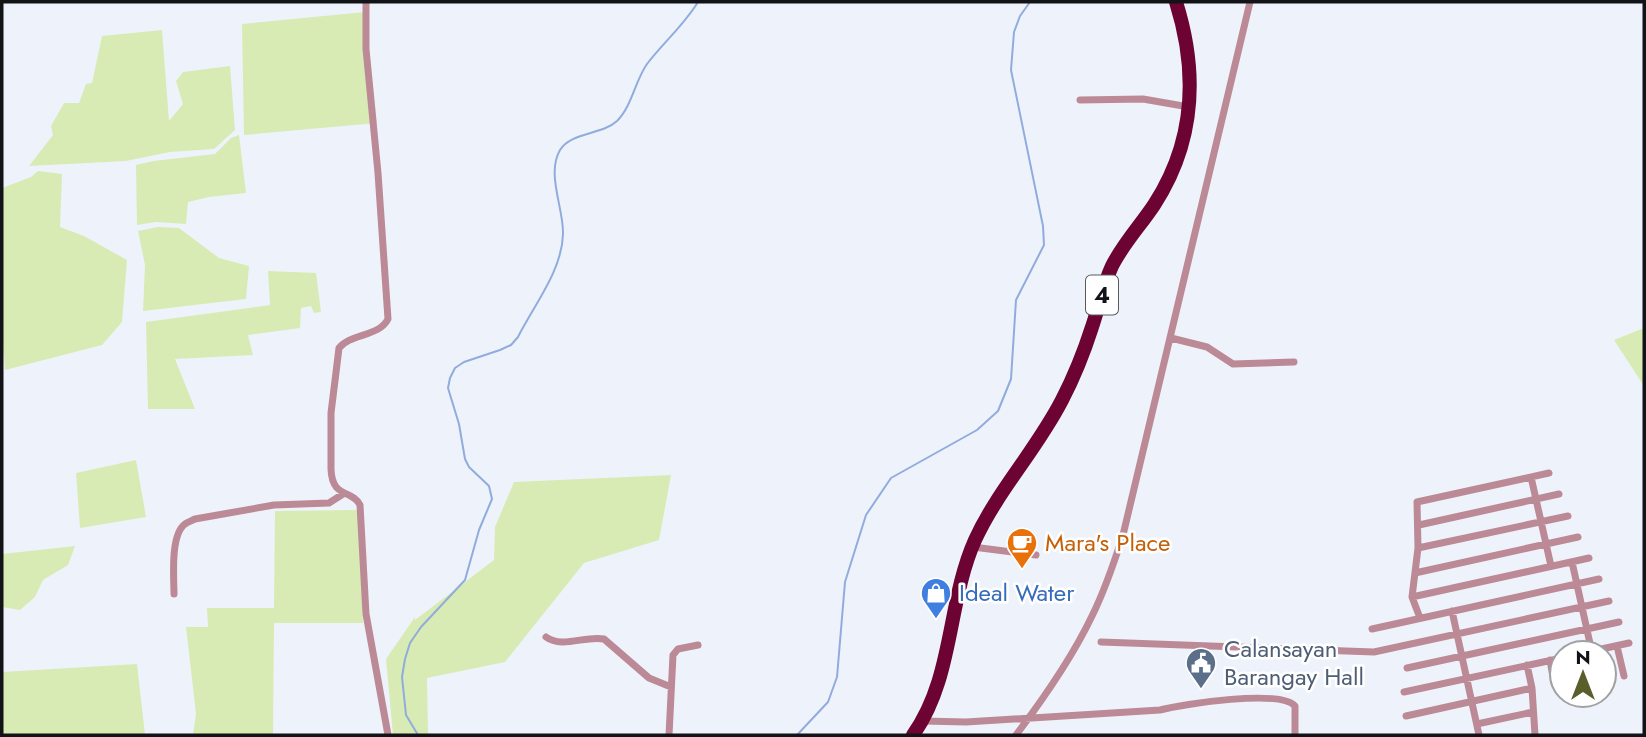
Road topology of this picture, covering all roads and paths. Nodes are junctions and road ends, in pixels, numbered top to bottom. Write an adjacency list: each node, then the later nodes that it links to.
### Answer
1 (366, 2): 10 (street)
2 (1176, 2): 5 (highway, 4)
3 (1250, 2): 6 (street)
4 (1080, 100): 5 (street)
5 (1189, 107): 18 (highway, 4)
6 (1171, 338): 7 (street); 56 (street)
7 (1294, 362)
8 (1549, 473): 9 (street)
9 (1531, 477): 12 (street); 15 (street)
10 (343, 495): 27 (street); 59 (street)
11 (1559, 495): 12 (street)
12 (1536, 499): 14 (street); 15 (street)
13 (1569, 516): 14 (street)
14 (1541, 522): 17 (street); 19 (street)
15 (1419, 525): 19 (street)
16 (1578, 537): 17 (street)
17 (1546, 544): 23 (street); 24 (street)
18 (972, 547): 20 (street); 57 (highway, 4)
19 (1418, 548): 24 (street)
20 (1036, 555)
21 (1590, 558): 22 (street)
22 (1572, 562): 23 (street); 26 (street)
23 (1551, 566): 28 (street)
24 (1415, 573): 28 (street)
25 (1600, 579): 26 (street)
26 (1577, 584): 30 (street); 31 (street)
27 (174, 594)
28 (1412, 597): 32 (street)
29 (1609, 601): 30 (street)
30 (1582, 606): 35 (street); 36 (street)
31 (1452, 611): 32 (street); 36 (street)
32 (1420, 618): 34 (street)
33 (1619, 622): 35 (street)
34 (1372, 629)
35 (1587, 629): 38 (street); 44 (street)
36 (1457, 634): 39 (street); 44 (street)
37 (547, 637): 50 (street)
38 (1590, 639)
39 (1101, 642)
40 (1629, 643): 42 (street)
41 (698, 645): 50 (street)
42 (1618, 646)
43 (1618, 650): 48 (street)
44 (1462, 656): 47 (street); 49 (street)
45 (1548, 660): 46 (street)
46 (1527, 665): 49 (street); 51 (street)
47 (1407, 668)
48 (1624, 676)
49 (1467, 678): 52 (street); 53 (street)
50 (671, 688): 60 (street)
51 (1532, 688): 53 (street); 54 (street)
52 (1404, 692)
53 (1472, 702): 55 (street); 58 (street)
54 (1534, 712): 58 (street); 65 (street)
55 (1406, 716)
56 (1029, 718): 57 (street); 62 (street); 63 (street)
57 (923, 721): 61 (highway, 4)
58 (1477, 724): 64 (street)
59 (388, 735)
60 (669, 735)
61 (913, 735)
62 (1016, 735)
63 (1295, 735)
64 (1479, 735)
65 (1534, 735)

